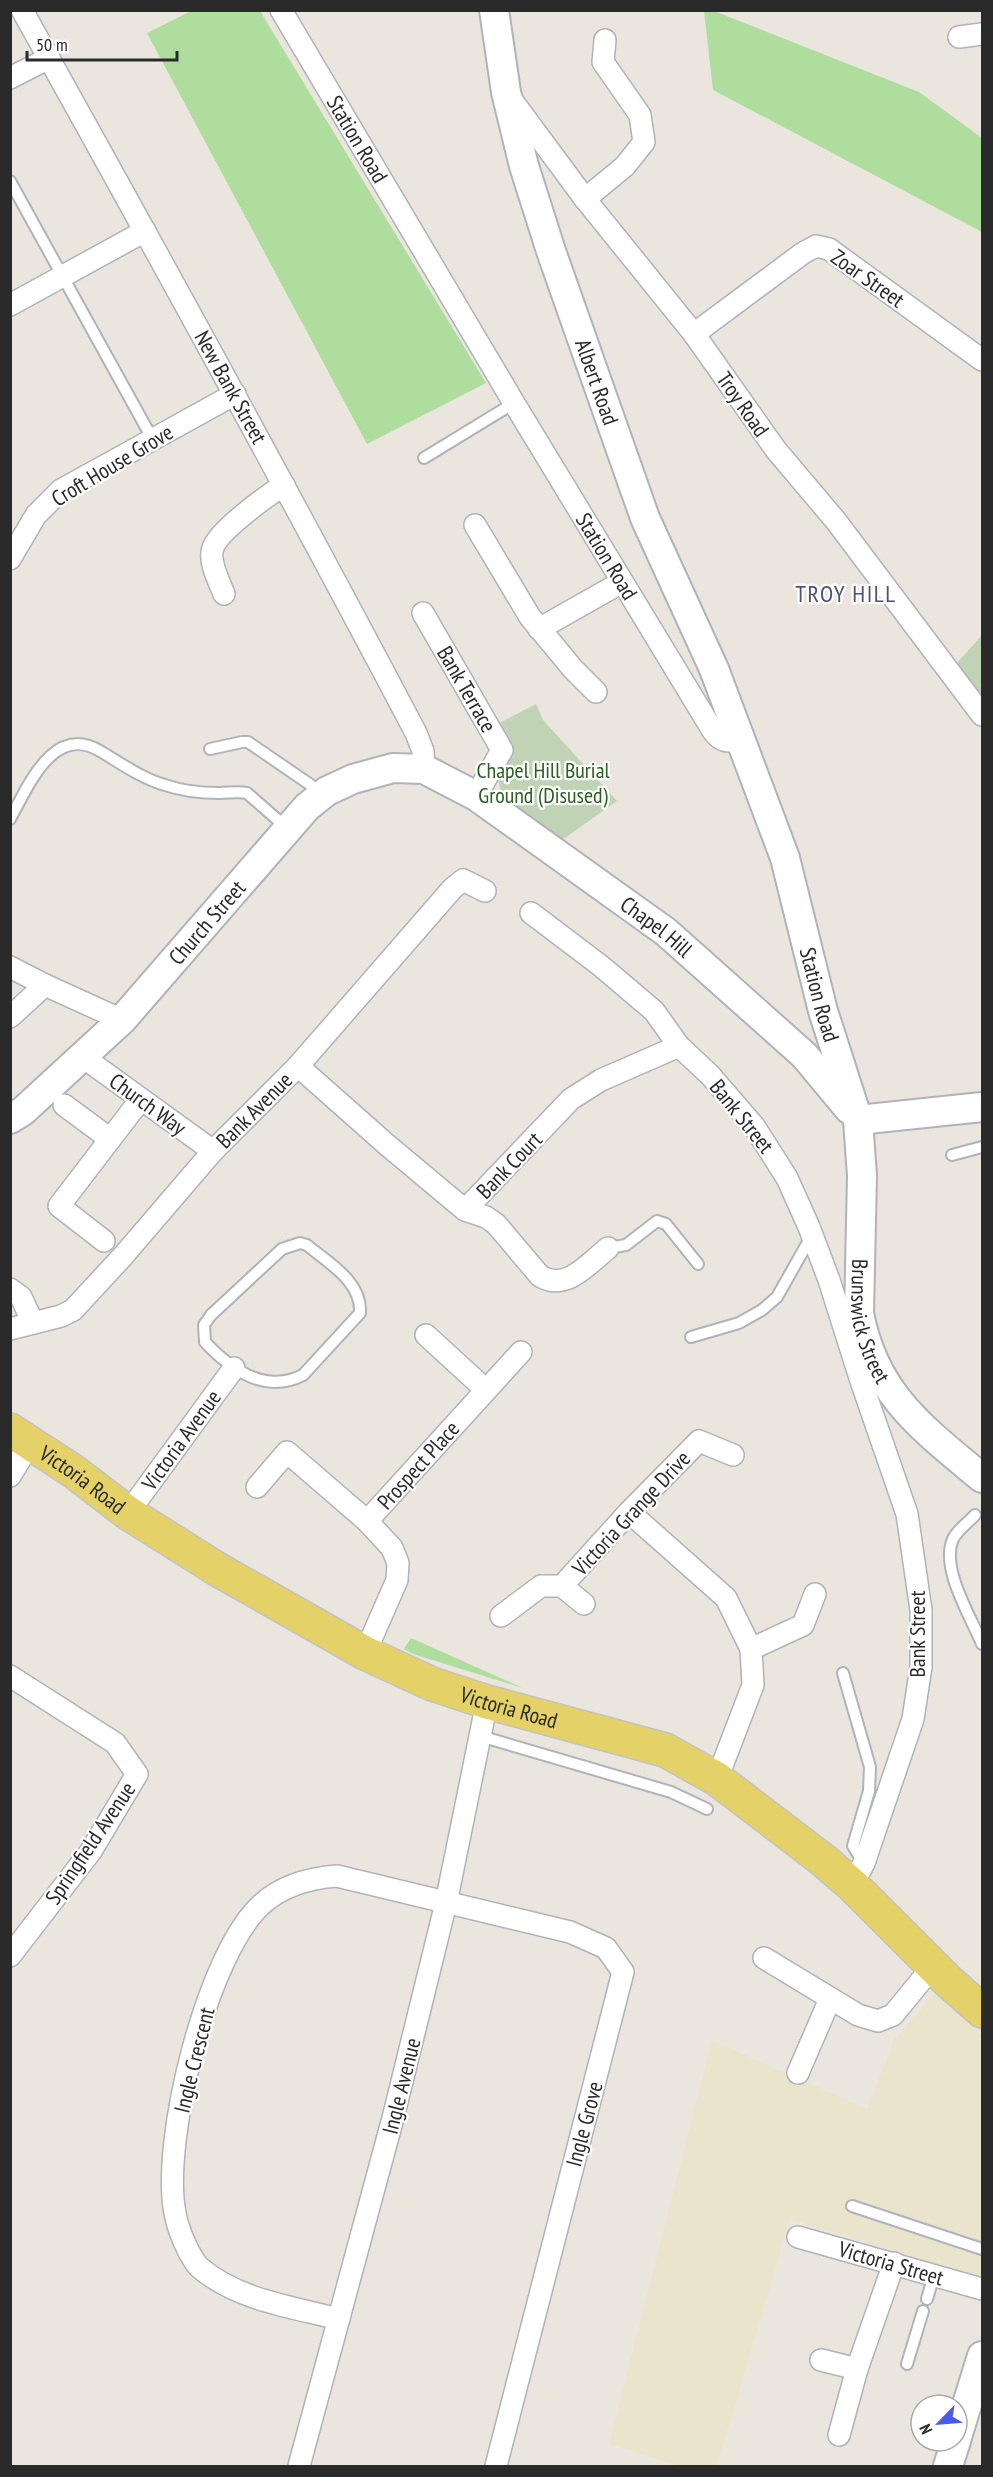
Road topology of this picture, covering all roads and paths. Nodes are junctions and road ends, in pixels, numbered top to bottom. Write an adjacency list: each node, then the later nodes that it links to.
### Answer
1 (22, 10): 7 (street, New Bank Street)
2 (281, 10): 18 (street, Station Road)
3 (494, 10): 9 (main road, Albert Road)
4 (982, 34): 5 (street)
5 (959, 37)
6 (605, 40): 11 (street)
7 (48, 58): 8 (street); 12 (street, New Bank Street)
8 (10, 78)
9 (506, 92): 11 (street, Troy Road); 30 (main road, Albert Road)
10 (10, 181): 13 (lane)
11 (585, 199): 15 (street, Troy Road)
12 (145, 231): 13 (street); 17 (street, New Bank Street)
13 (63, 276): 14 (street); 19 (lane)
14 (10, 305)
15 (694, 334): 16 (street, Zoar Street); 29 (street, Troy Road)
16 (982, 360)
17 (235, 394): 19 (street, Croft House Grove); 21 (street, New Bank Street)
18 (514, 404): 20 (lane); 24 (street, Station Road)
19 (153, 440): 23 (street, Croft House Grove)
20 (424, 458)
21 (284, 485): 25 (street); 32 (street, New Bank Street)
22 (475, 525): 27 (street)
23 (10, 559)
24 (622, 582): 27 (street); 30 (street, Station Road)
25 (224, 594)
26 (423, 613): 34 (street, Bank Terrace)
27 (539, 629): 28 (street)
28 (596, 692)
29 (982, 715)
30 (740, 740): 50 (main road, Station Road)
31 (210, 749): 33 (lane)
32 (424, 769): 33 (main road, Church Street); 34 (main road, Chapel Hill)
33 (323, 794): 36 (main road, Church Street)
34 (476, 796): 50 (main road, Chapel Hill)
35 (10, 819): 36 (lane)
36 (288, 828): 42 (main road, Church Street)
37 (485, 891): 45 (street, Bank Avenue)
38 (531, 913): 43 (street, Bank Street)
39 (10, 967): 40 (street)
40 (45, 985): 41 (street); 42 (street)
41 (10, 1017)
42 (122, 1020): 44 (main road, Church Street)
43 (679, 1046): 55 (street, Bank Court); 56 (street, Bank Street)
44 (83, 1057): 46 (street, Church Way); 49 (main road, Church Street)
45 (298, 1066): 53 (street, Bank Avenue); 55 (street, Bank Court)
46 (141, 1099): 51 (street); 53 (street, Church Way)
47 (64, 1105): 51 (street)
48 (982, 1107): 50 (main road)
49 (10, 1119)
50 (858, 1120): 67 (main road, Brunswick Street)
51 (110, 1139): 57 (street)
52 (982, 1147): 54 (lane)
53 (213, 1151): 61 (street, Bank Avenue)
54 (952, 1155)
55 (465, 1210): 58 (street)
56 (813, 1235): 64 (lane); 67 (street, Bank Street)
57 (104, 1241)
58 (608, 1248): 59 (lane)
59 (698, 1264)
60 (10, 1289): 61 (street)
61 (33, 1323): 62 (street, Bank Avenue)
62 (10, 1329)
63 (426, 1335): 68 (street)
64 (691, 1337)
65 (521, 1352): 68 (street, Prospect Place)
66 (234, 1368): 66 (lane); 75 (street, Victoria Avenue)
67 (870, 1378): 72 (main road, Brunswick Street); 90 (street, Bank Street)
68 (486, 1390): 77 (street, Prospect Place)
69 (20, 1437): 71 (street); 75 (main road, Victoria Road)
70 (733, 1455): 74 (street, Victoria Grange Drive)
71 (10, 1476)
72 (982, 1478)
73 (257, 1487): 77 (street)
74 (629, 1512): 78 (street, Victoria Grange Drive); 83 (street)
75 (128, 1513): 84 (main road, Victoria Road)
76 (975, 1515): 82 (lane)
77 (367, 1521): 84 (street, Prospect Place)
78 (562, 1586): 80 (street, Victoria Grange Drive); 81 (street, Victoria Grange Drive)
79 (815, 1594): 83 (street)
80 (584, 1604)
81 (501, 1616)
82 (982, 1644)
83 (751, 1648): 89 (street)
84 (365, 1653): 87 (main road, Victoria Road)
85 (843, 1673): 90 (lane)
86 (10, 1676): 92 (street, Springfield Avenue)
87 (487, 1702): 88 (street, Ingle Avenue); 89 (main road, Victoria Road)
88 (480, 1736): 89 (lane); 91 (street, Ingle Avenue)
89 (712, 1794): 90 (main road, Victoria Road)
90 (858, 1874): 94 (main road, Victoria Road)
91 (446, 1903): 106 (street, Ingle Avenue); 106 (street, Ingle Crescent); 114 (street, Ingle Grove)
92 (10, 1956)
93 (764, 1959): 95 (street)
94 (933, 1966): 95 (street); 96 (main road, Victoria Road)
95 (830, 1999): 97 (street)
96 (982, 2011)
97 (798, 2073)
98 (852, 2206): 100 (lane)
99 (798, 2237): 101 (street, Victoria Street)
100 (982, 2248)
101 (894, 2263): 102 (street, Victoria Street); 110 (street)
102 (934, 2275): 103 (street, Victoria Street); 104 (lane)
103 (982, 2289)
104 (927, 2299)
105 (923, 2311): 109 (lane)
106 (339, 2319): 113 (street, Ingle Avenue)
107 (982, 2356): 111 (main road)
108 (821, 2360): 110 (street)
109 (907, 2364)
110 (857, 2369): 112 (street)
111 (969, 2398)
112 (839, 2435)
113 (299, 2466)
114 (496, 2466)

